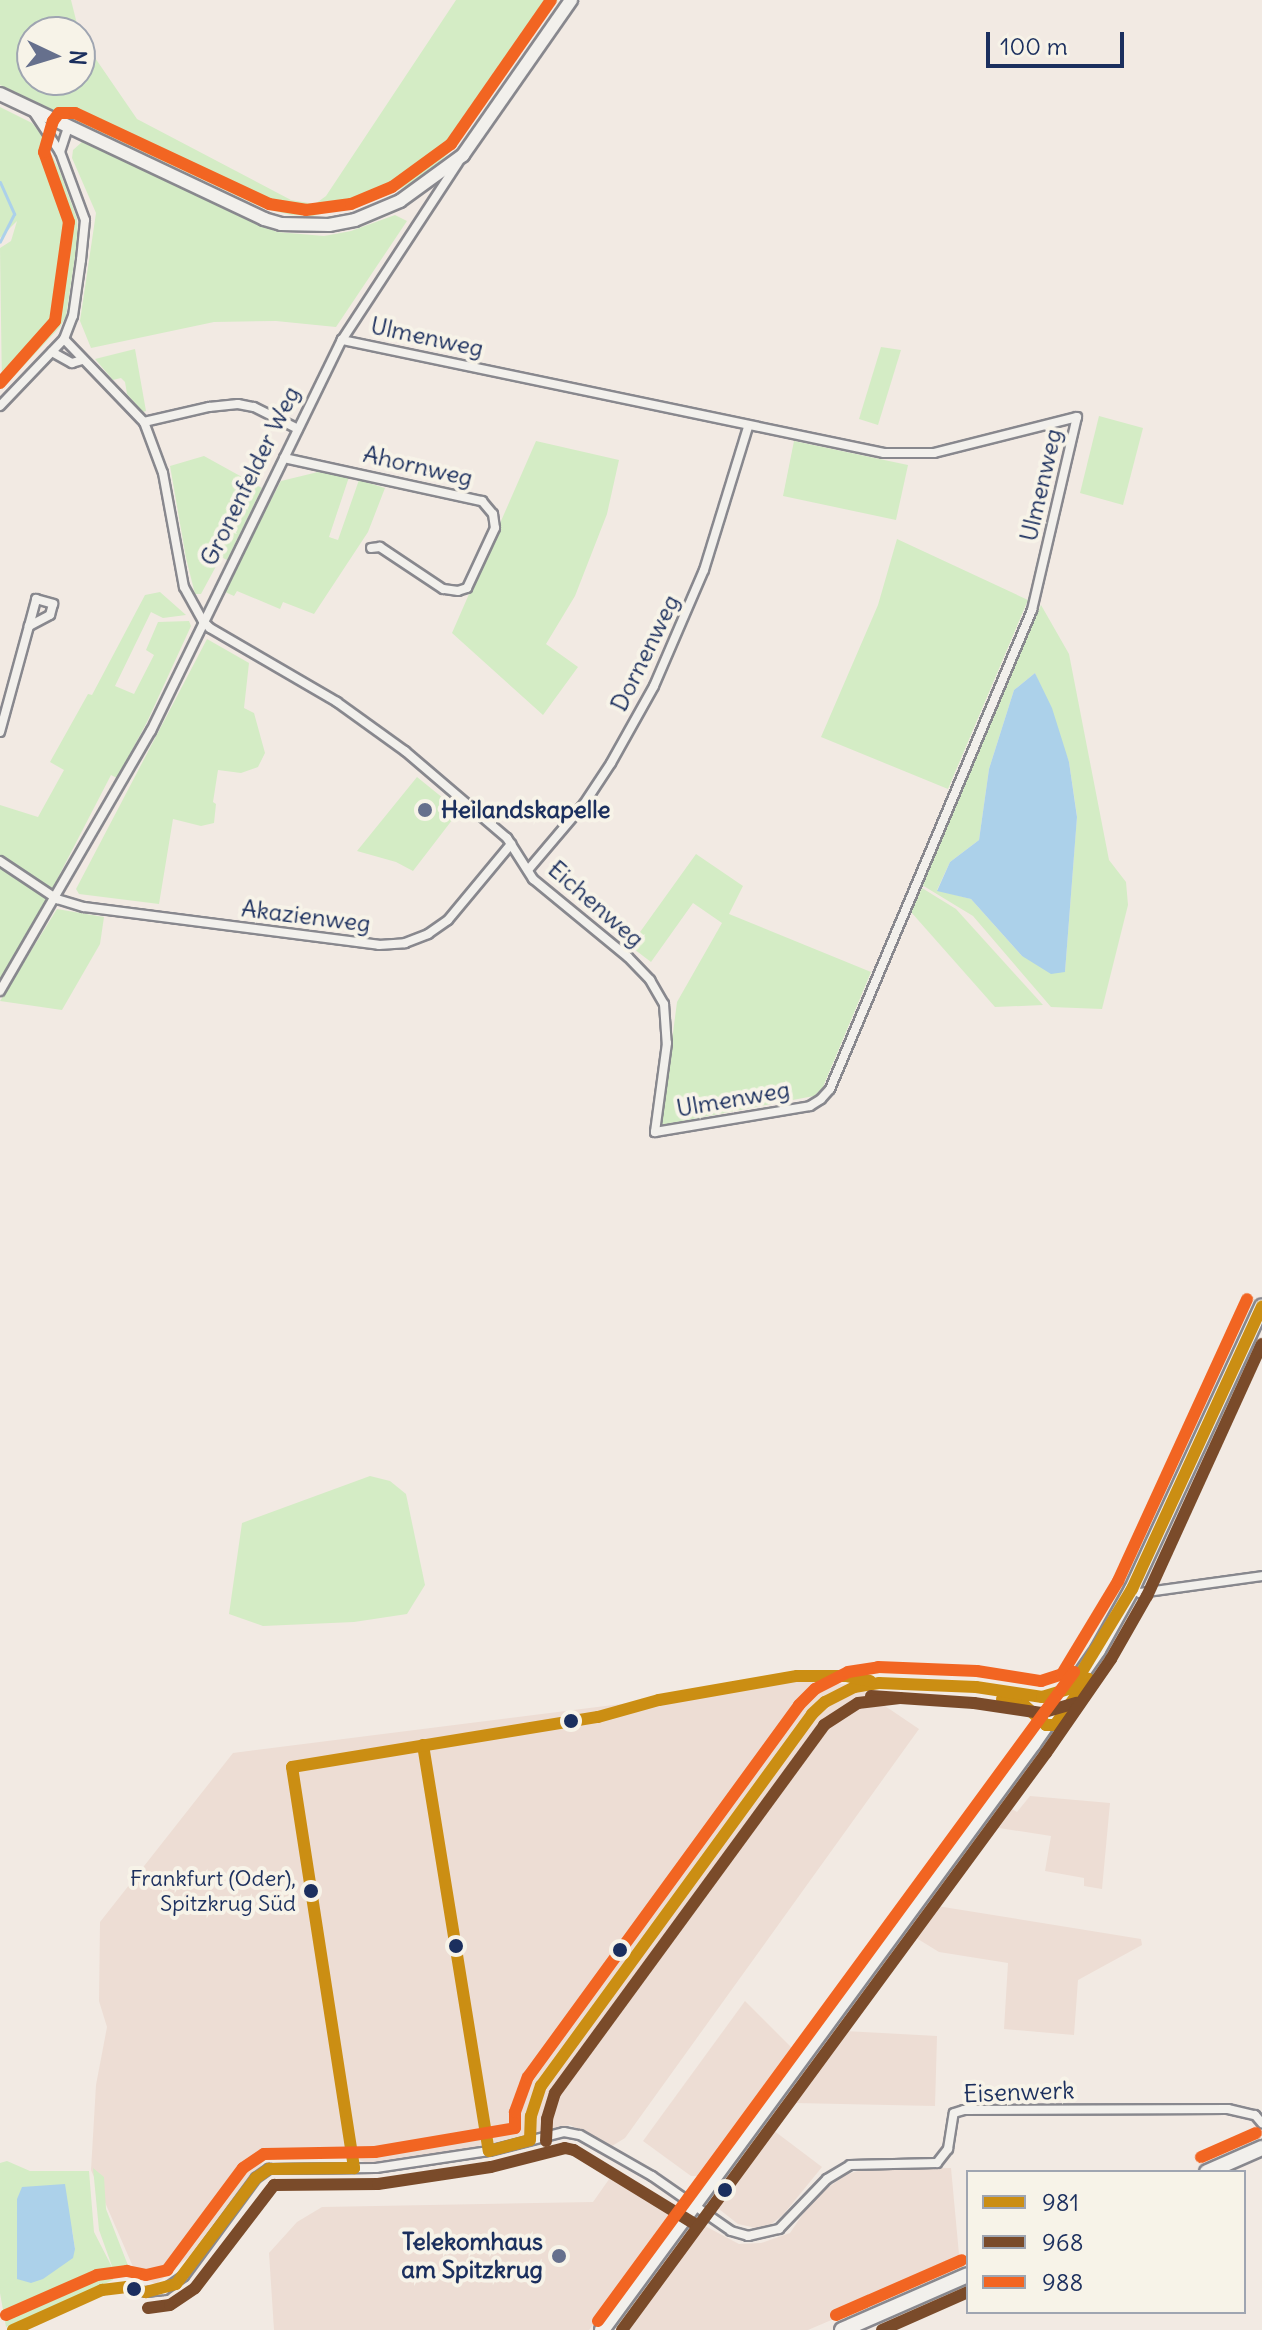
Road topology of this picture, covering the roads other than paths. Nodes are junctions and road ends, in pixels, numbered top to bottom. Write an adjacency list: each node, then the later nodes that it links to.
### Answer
1 (571, 0): 6 (main road, Gronenfelder Weg)
2 (0, 94): 3 (main road)
3 (32, 110): 4 (main road); 5 (street)
4 (68, 127): 5 (street); 6 (main road)
5 (60, 152): 7 (street)
6 (463, 155): 8 (street, Gronenfelder Weg)
7 (64, 339): 9 (street); 10 (street)
8 (342, 340): 13 (street, Ulmenweg); 14 (street, Gronenfelder Weg)
9 (52, 352): 10 (street); 11 (street)
10 (82, 360): 12 (street)
11 (0, 406)
12 (144, 422): 14 (street); 17 (street)
13 (748, 427): 22 (street, Dornenweg); 25 (street, Ulmenweg)
14 (298, 429): 15 (street, Gronenfelder Weg)
15 (284, 458): 16 (street, Ahornweg); 17 (street, Gronenfelder Weg)
16 (371, 548)
17 (203, 621): 20 (street, Eichenweg); 23 (street, Gronenfelder Weg)
18 (29, 626): 19 (street)
19 (0, 732)
20 (511, 844): 22 (street, Eichenweg); 23 (street, Akazienweg)
21 (0, 861): 23 (street, Akazienweg)
22 (528, 870): 25 (street, Eichenweg)
23 (57, 899): 24 (street, Gronenfelder Weg)
24 (0, 991)
25 (655, 1132)
26 (1262, 1306): 28 (main road)
27 (1262, 1576): 28 (street)
28 (1133, 1592): 32 (main road)
29 (1262, 2123): 32 (street, Eisenwerk)
30 (1262, 2148): 31 (main road)
31 (1212, 2170)
32 (697, 2206): 34 (street); 35 (main road); 36 (main road)
33 (966, 2276): 37 (main road)
34 (146, 2292)
35 (602, 2330)
36 (611, 2330)
37 (842, 2330)

